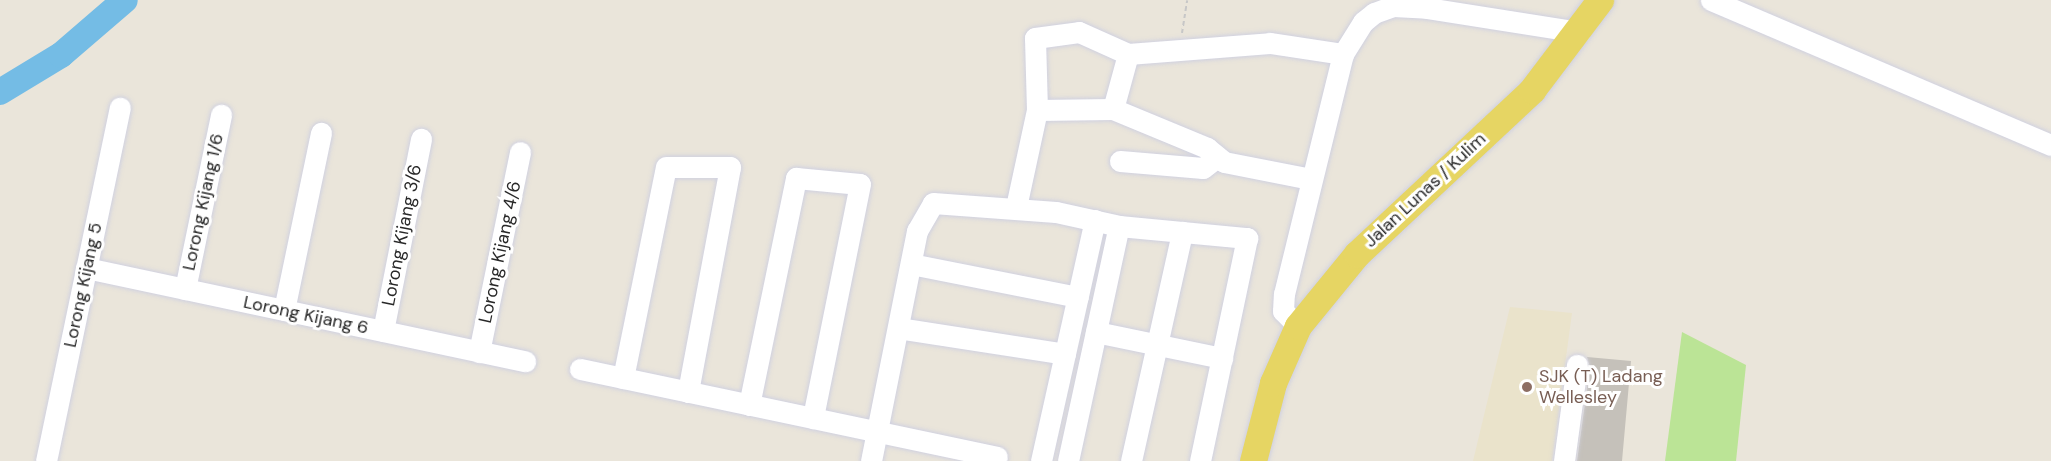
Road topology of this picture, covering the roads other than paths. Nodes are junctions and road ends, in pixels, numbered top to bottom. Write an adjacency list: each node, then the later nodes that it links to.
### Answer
1 (1600, 0): 3 (main road, Jalan Lunas / Kulim)
2 (1711, 0): 12 (street)
3 (1579, 32): 5 (street); 26 (main road, Jalan Lunas / Kulim)
4 (1128, 54): 5 (street); 7 (street); 8 (street)
5 (1343, 54): 16 (street)
6 (120, 108): 22 (street, Lorong Kijang 5)
7 (1113, 109): 8 (street); 14 (street)
8 (1036, 110): 17 (street)
9 (221, 115): 23 (street, Lorong Kijang 1/6)
10 (321, 133): 25 (street)
11 (421, 139): 28 (street, Lorong Kijang 3/6)
12 (2051, 145)
13 (520, 152): 31 (street, Lorong Kijang 4/6)
14 (1217, 157): 15 (street); 16 (street)
15 (1120, 161)
16 (1311, 179): 26 (street)
17 (1016, 207): 18 (street); 21 (street)
18 (1095, 220): 19 (street); 24 (street)
19 (1119, 226): 20 (street); 29 (street)
20 (1182, 232): 30 (street); 33 (street)
21 (911, 264): 24 (street); 27 (street)
22 (86, 268): 23 (street, Lorong Kijang 6); 43 (street, Lorong Kijang 5)
23 (185, 289): 25 (street, Lorong Kijang 6)
24 (1078, 297): 32 (street)
25 (284, 310): 28 (street, Lorong Kijang 6)
26 (1298, 326): 49 (main road, Jalan Lunas / Kulim)
27 (898, 328): 32 (street); 41 (street)
28 (383, 331): 31 (street, Lorong Kijang 6)
29 (1096, 332): 30 (street); 46 (street)
30 (1157, 345): 33 (street); 47 (street)
31 (479, 352): 34 (street, Lorong Kijang 6)
32 (1065, 354): 45 (street)
33 (1222, 358): 48 (street)
34 (525, 362)
35 (1577, 365): 50 (street)
36 (580, 369): 37 (street)
37 (623, 378): 38 (street); 38 (street)
38 (688, 392): 39 (street)
39 (748, 405): 40 (street); 40 (street)
40 (813, 418): 41 (street)
41 (877, 431): 42 (street); 44 (street)
42 (997, 457)
43 (46, 461)
44 (871, 461)
45 (1041, 461)
46 (1068, 461)
47 (1131, 461)
48 (1200, 461)
49 (1252, 461)
50 (1564, 461)

